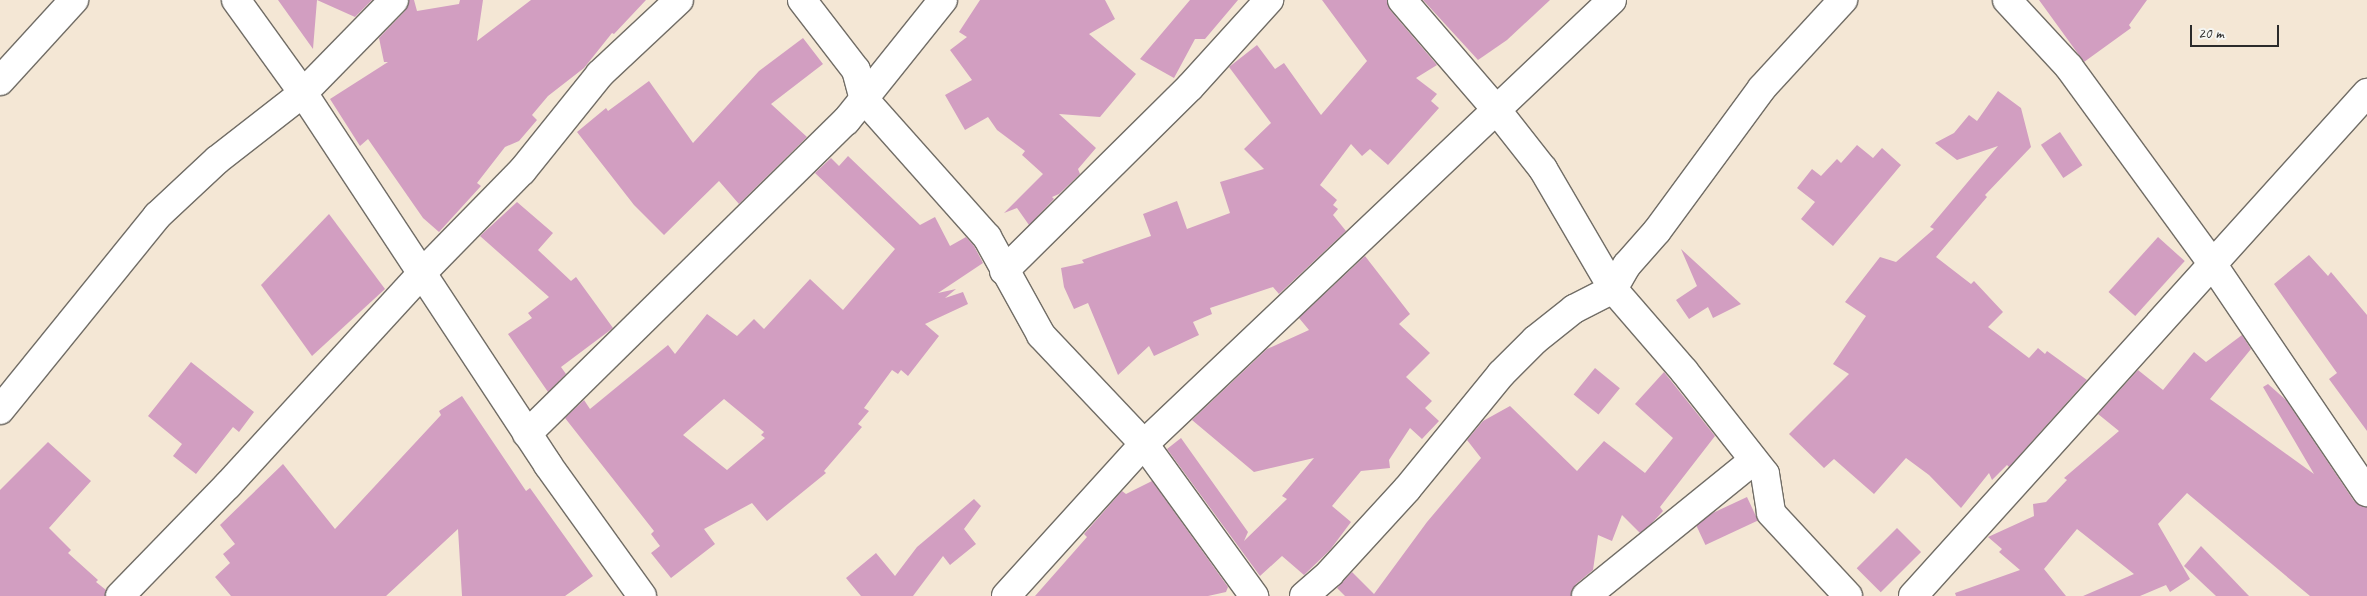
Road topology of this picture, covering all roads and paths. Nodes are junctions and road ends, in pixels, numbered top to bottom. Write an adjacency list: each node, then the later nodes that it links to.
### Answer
1 (74, 0): 12 (street)
2 (236, 0): 13 (street)
3 (394, 0): 13 (street)
4 (679, 0): 19 (street)
5 (802, 0): 15 (street)
6 (943, 0): 15 (street)
7 (1269, 0): 18 (street)
8 (1402, 0): 16 (street)
9 (1612, 0): 16 (street)
10 (1843, 0): 20 (street)
11 (2007, 0): 17 (street)
12 (0, 81)
13 (303, 93): 19 (street); 21 (street)
14 (2367, 93): 17 (street)
15 (864, 99): 18 (street); 22 (street)
16 (1495, 108): 20 (street); 23 (street)
17 (2211, 262): 25 (street); 33 (street)
18 (1004, 271): 23 (street)
19 (422, 273): 22 (street); 26 (street)
20 (1613, 289): 24 (street); 30 (street)
21 (0, 410)
22 (527, 434): 27 (street)
23 (1144, 444): 28 (street); 29 (street)
24 (1753, 461): 31 (street); 32 (street)
25 (2367, 492)
26 (120, 596)
27 (642, 596)
28 (1006, 596)
29 (1254, 596)
30 (1304, 596)
31 (1586, 596)
32 (1848, 596)
33 (1913, 596)

